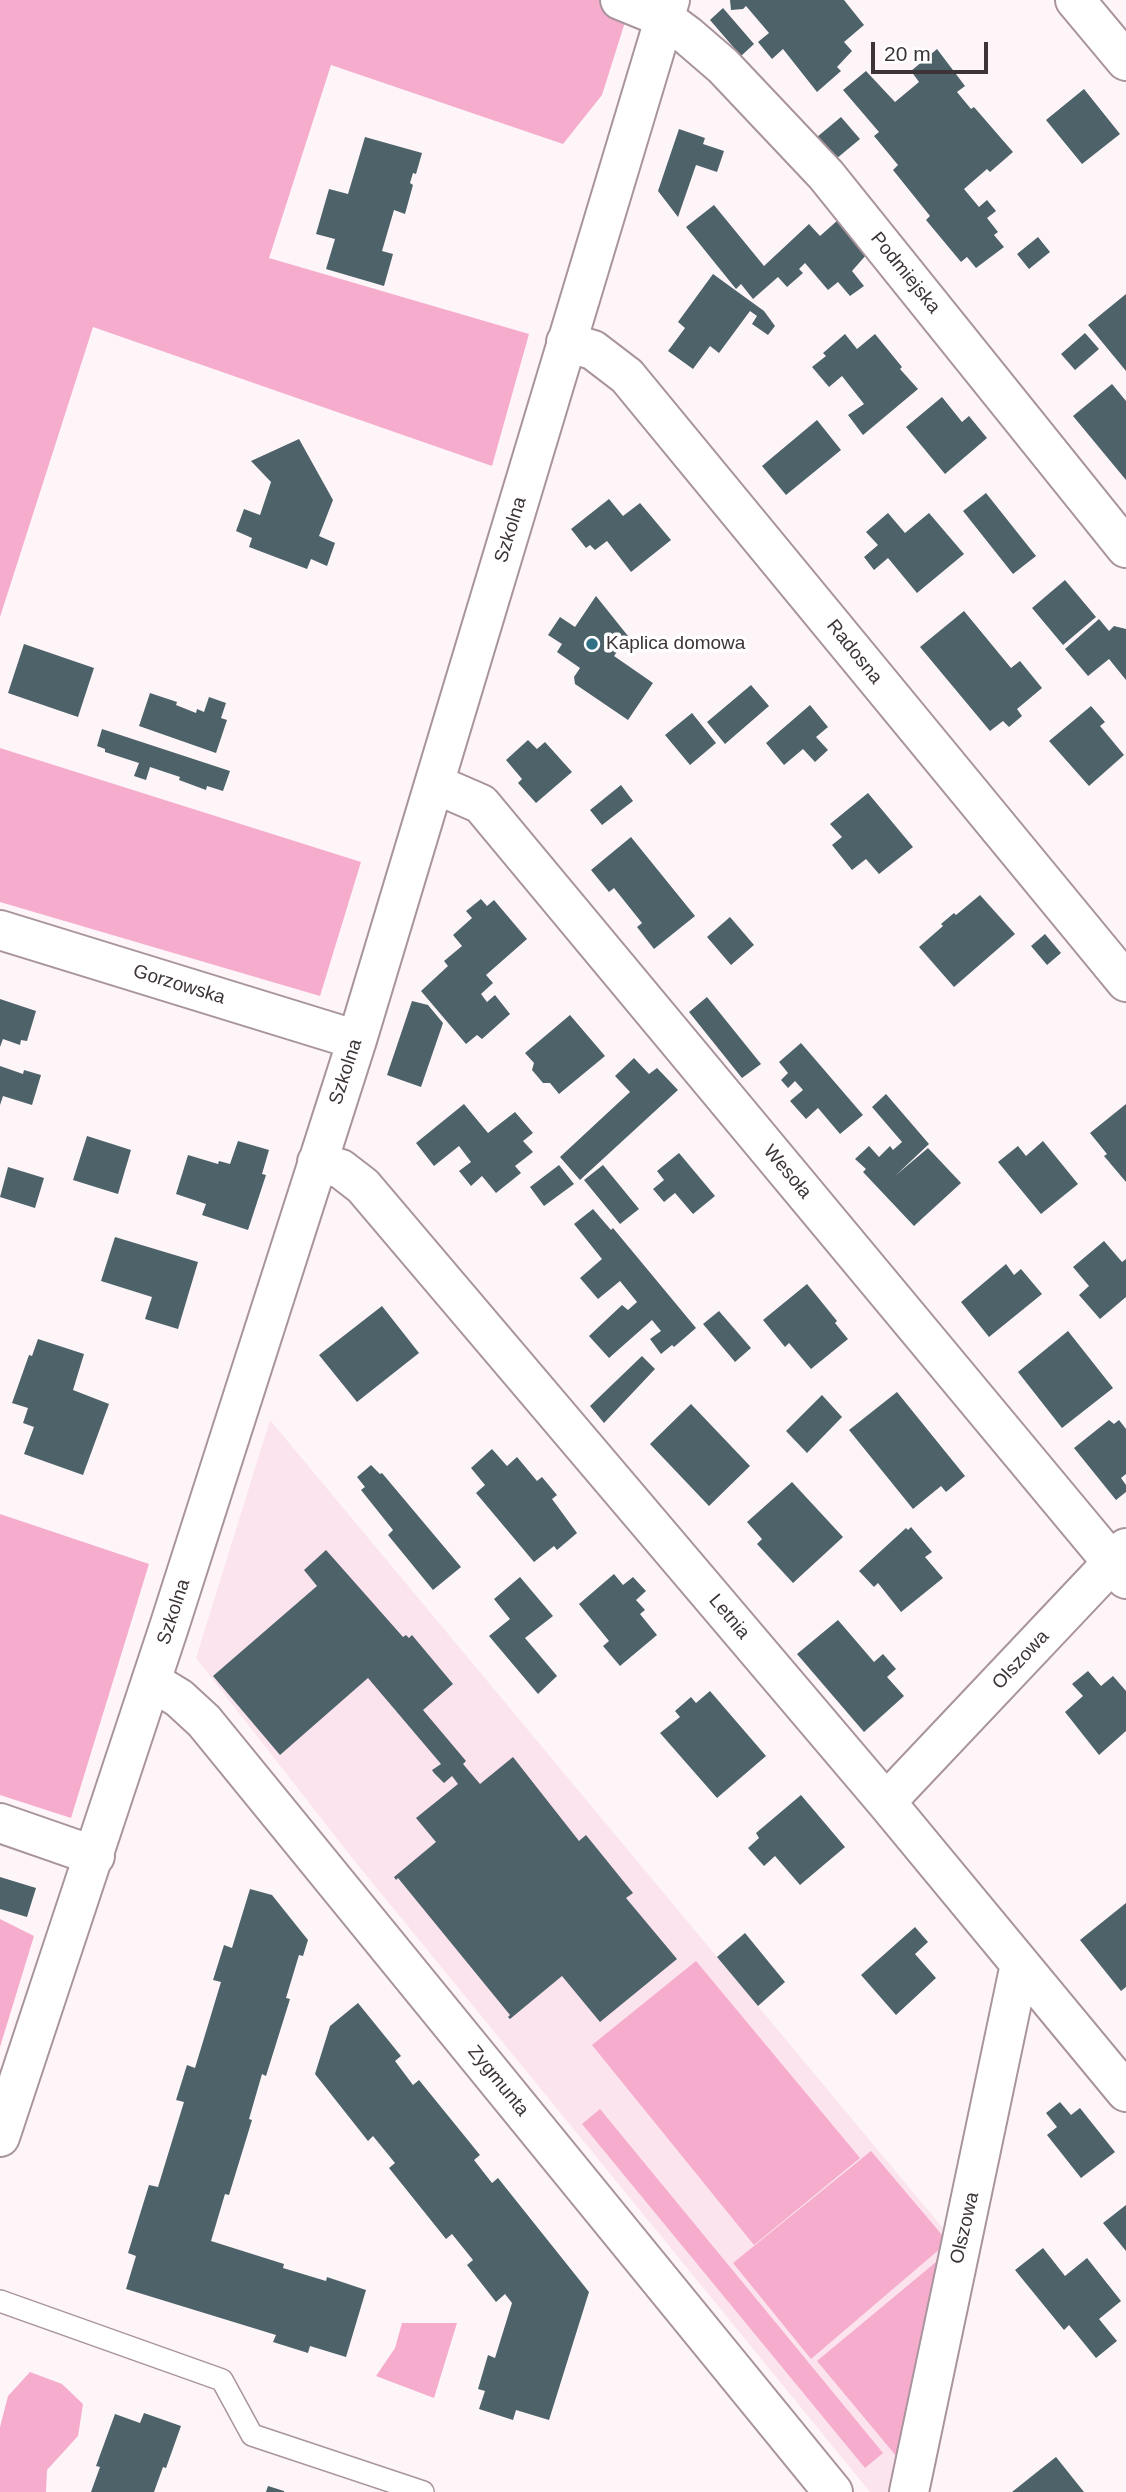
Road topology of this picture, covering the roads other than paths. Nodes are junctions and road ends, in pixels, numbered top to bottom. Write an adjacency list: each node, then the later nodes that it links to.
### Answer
1 (620, 0): 3 (street, Podmiejska)
2 (1075, 0): 4 (street)
3 (667, 9): 5 (street, Szkolna); 6 (street, Podmiejska)
4 (1126, 61)
5 (566, 342): 7 (street, Szkolna); 9 (street, Radosna)
6 (1126, 548)
7 (435, 784): 10 (street, Szkolna); 12 (street, Wesoła)
8 (0, 930): 10 (street, Gorzowska)
9 (1126, 982)
10 (357, 1040): 11 (street, Szkolna)
11 (317, 1162): 13 (street, Szkolna); 14 (street, Letnia)
12 (1121, 1563): 14 (street, Olszowa)
13 (152, 1681): 16 (street, Szkolna); 21 (street, Zygmunta)
14 (886, 1802): 17 (street, Letnia)
15 (0, 1823): 16 (street)
16 (95, 1856): 19 (street, Szkolna)
17 (1020, 1965): 18 (street, Letnia); 23 (street, Olszowa)
18 (1126, 2092)
19 (0, 2137)
20 (0, 2301): 22 (lane)
21 (825, 2489)
22 (423, 2492)
23 (909, 2492)

